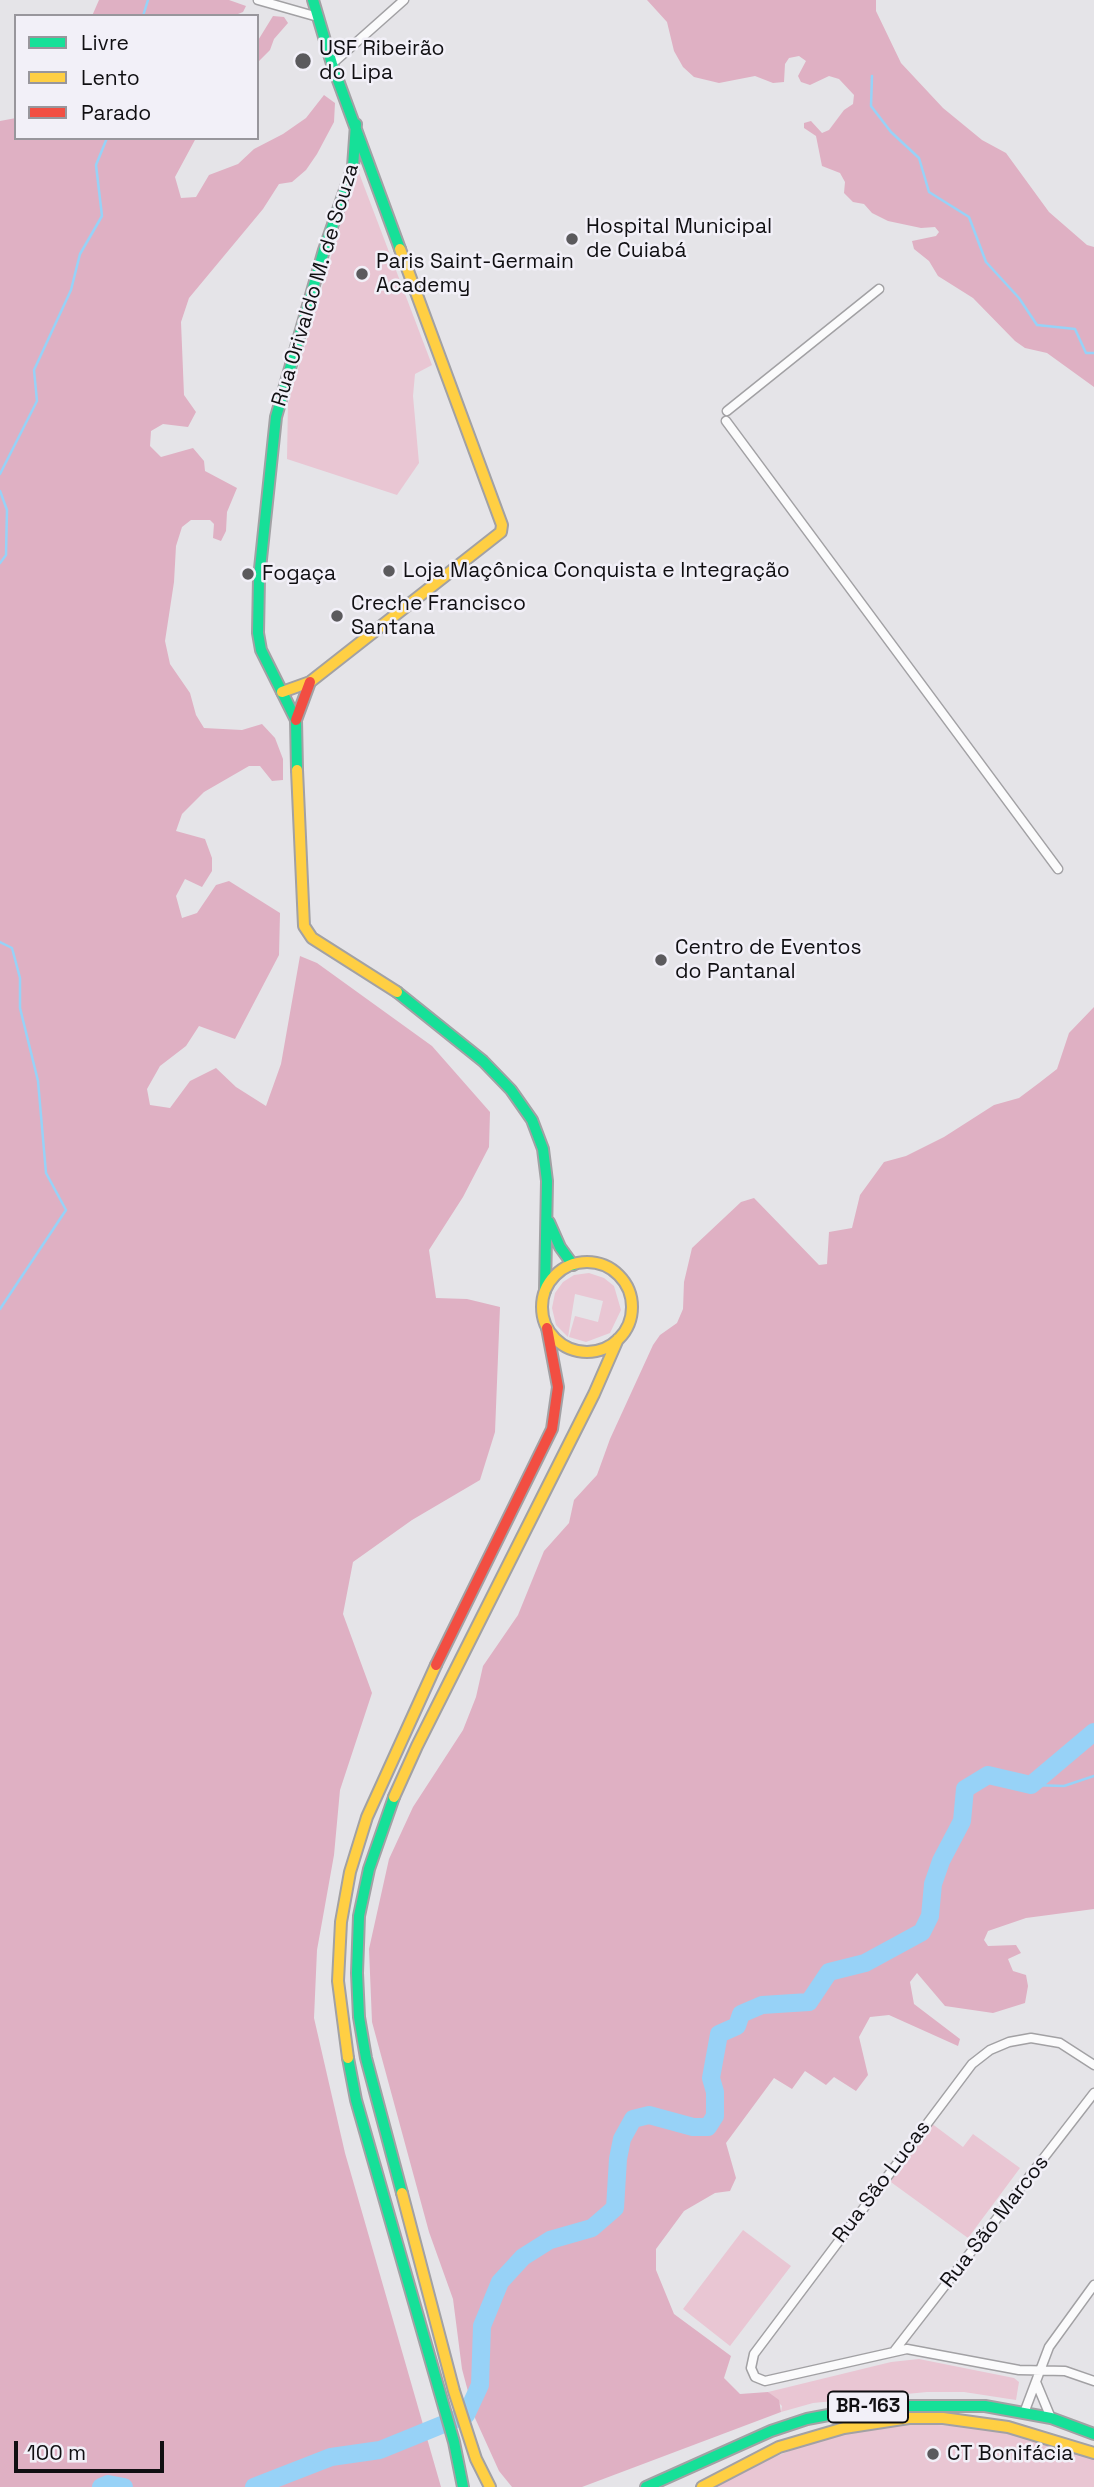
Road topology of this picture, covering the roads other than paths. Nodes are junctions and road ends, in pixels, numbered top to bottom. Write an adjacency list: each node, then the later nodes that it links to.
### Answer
1 (258, 0): 4 (street)
2 (313, 0): 4 (main road, Rua Orivaldo M. de Souza)
3 (404, 0): 5 (street)
4 (318, 16): 5 (main road, Rua Orivaldo M. de Souza)
5 (332, 64): 6 (main road, Rua Orivaldo M. de Souza)
6 (356, 124): 7 (main road, Rua Orivaldo M. de Souza); 8 (main road, Rua Orivaldo M. de Souza)
7 (369, 165): 8 (main road); 12 (main road, Rua Orivaldo M. de Souza)
8 (352, 167): 13 (main road, Rua Orivaldo M. de Souza)
9 (879, 289): 10 (street)
10 (727, 411)
11 (726, 421): 15 (street)
12 (310, 682): 13 (main road, Rua Orivaldo M. de Souza); 14 (main road, Rua Orivaldo M. de Souza)
13 (282, 692): 14 (main road, Rua Orivaldo M. de Souza)
14 (296, 720): 16 (main road, Rua Orivaldo M. de Souza)
15 (1058, 869)
16 (547, 1219): 17 (main road, Rua Orivaldo M. de Souza); 18 (main road, Rua Orivaldo M. de Souza)
17 (573, 1265): 18 (main road); 20 (main road)
18 (545, 1291): 19 (main road)
19 (547, 1328): 20 (main road); 32 (main road)
20 (618, 1339): 33 (main road)
21 (1094, 2064): 24 (street, Rua São Lucas)
22 (1094, 2093): 24 (street, Rua São Marcos)
23 (1094, 2285): 25 (street)
24 (895, 2350): 25 (street)
25 (1040, 2369): 26 (street); 27 (street)
26 (1094, 2381)
27 (1036, 2382): 28 (street); 29 (street)
28 (1024, 2413): 29 (main road, BR-163); 34 (main road, BR-163)
29 (1051, 2418): 30 (main road, BR-163)
30 (1094, 2434)
31 (1094, 2453): 35 (main road, BR-163)
32 (463, 2487)
33 (490, 2487)
34 (646, 2487)
35 (702, 2487)

